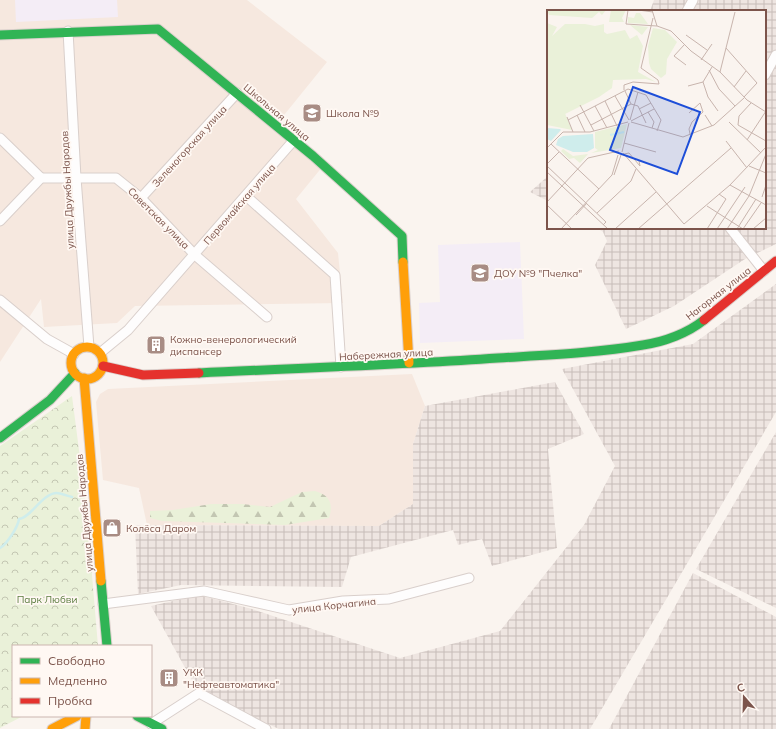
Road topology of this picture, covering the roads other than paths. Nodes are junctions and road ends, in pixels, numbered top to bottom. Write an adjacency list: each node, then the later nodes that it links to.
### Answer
1 (693, 0): 2 (street)
2 (688, 10)
3 (68, 31): 4 (main road, Школьная улица); 7 (main road, Школьная улица); 11 (street, улица Дружбы Народов)
4 (0, 35)
5 (776, 55): 6 (street)
6 (766, 73)
7 (237, 93): 9 (main road, Школьная улица); 13 (street, Зеленогорская улица)
8 (0, 138): 10 (street)
9 (294, 140): 12 (street, Первомайская улица); 25 (main road, Школьная улица)
10 (40, 178): 11 (street, Советская улица); 14 (street)
11 (76, 178): 13 (street, Советская улица); 22 (street, улица Дружбы Народов)
12 (246, 196): 16 (street, Первомайская улица); 27 (street)
13 (141, 198): 16 (street, Советская улица)
14 (0, 221)
15 (731, 229): 18 (street)
16 (195, 255): 20 (street, Советская улица); 23 (street, Первомайская улица)
17 (776, 261): 18 (main road, Нагорная улица)
18 (764, 271): 21 (main road, Нагорная улица)
19 (0, 300): 24 (street)
20 (266, 316)
21 (670, 338): 25 (main road, Набережная улица)
22 (89, 347): 23 (main road); 24 (main road)
23 (100, 353): 26 (main road)
24 (74, 354): 28 (main road)
25 (409, 363): 27 (main road, Набережная улица)
26 (103, 366): 27 (main road, Набережная улица); 29 (main road)
27 (341, 367)
28 (75, 373): 29 (main road); 30 (main road)
29 (84, 378): 32 (main road, улица Дружбы Народов)
30 (0, 438)
31 (469, 578): 32 (street, улица Корчагина)
32 (103, 604): 33 (main road, улица Дружбы Народов)
33 (107, 645)
34 (75, 717): 40 (main road)
35 (86, 717): 41 (main road)
36 (137, 717): 39 (main road)
37 (139, 717): 38 (main road)
38 (151, 724): 42 (main road); 43 (street)
39 (138, 726)
40 (53, 729)
41 (85, 729)
42 (162, 729)
43 (266, 729)

